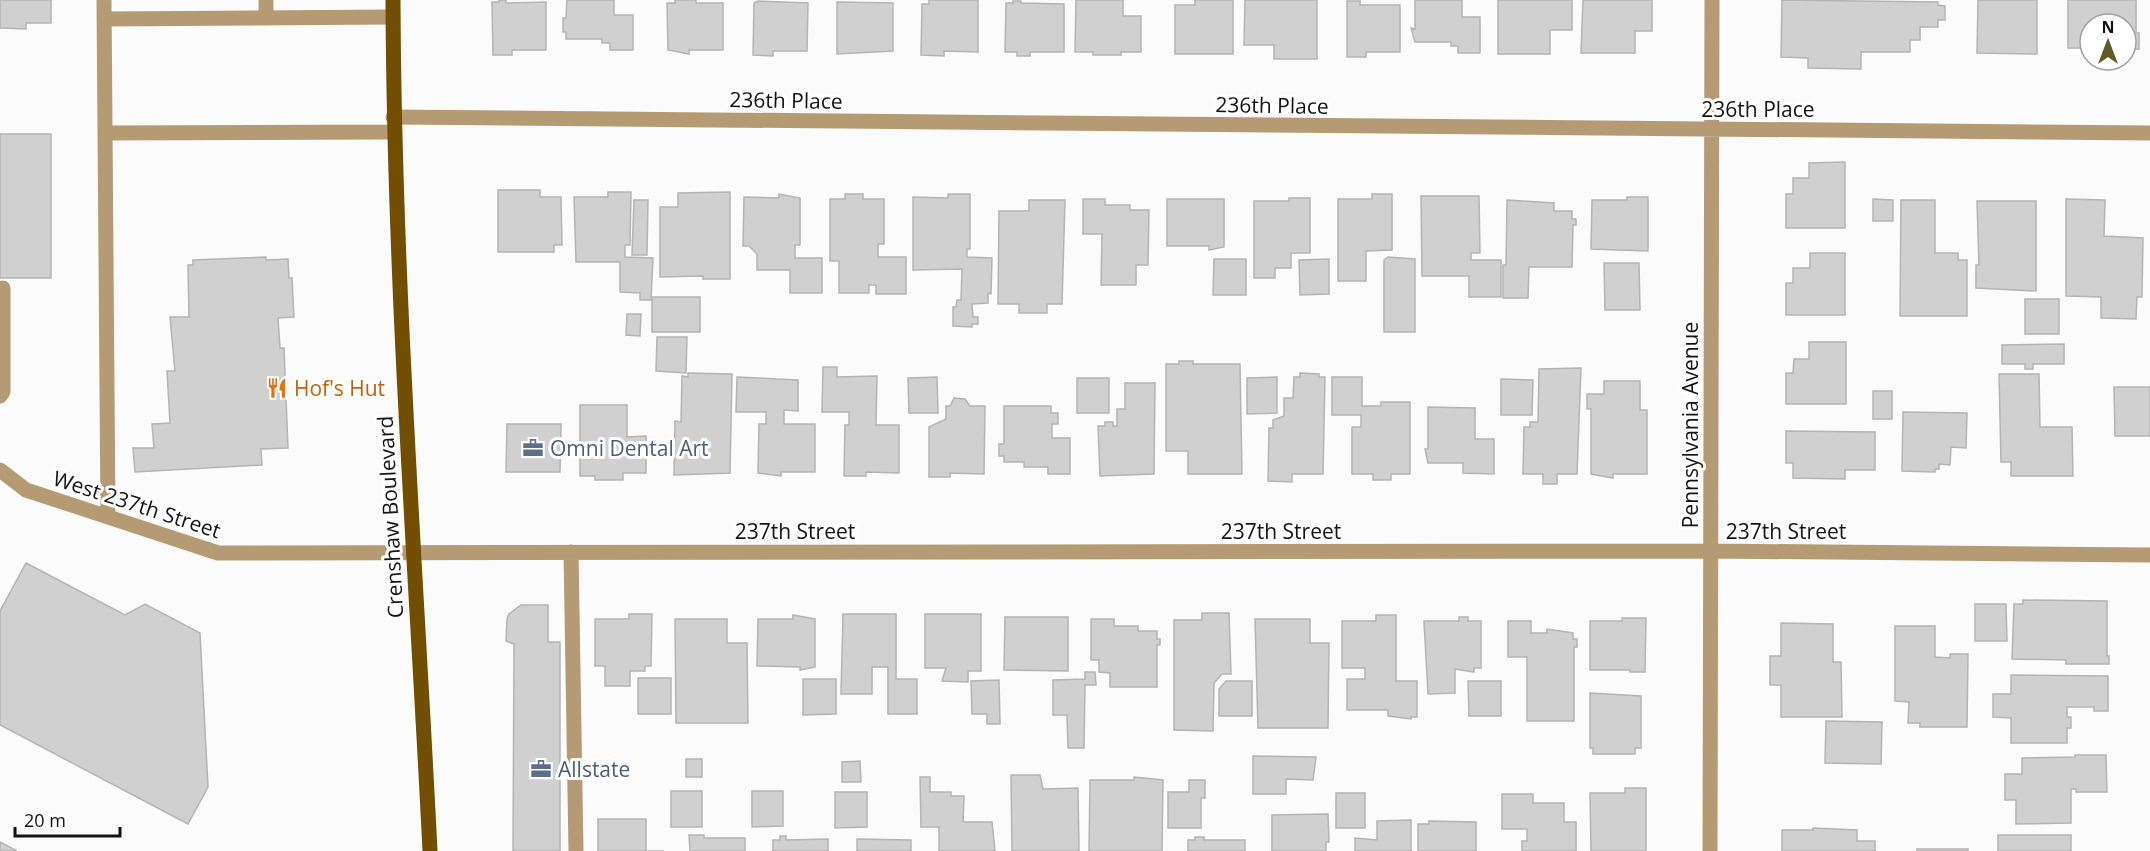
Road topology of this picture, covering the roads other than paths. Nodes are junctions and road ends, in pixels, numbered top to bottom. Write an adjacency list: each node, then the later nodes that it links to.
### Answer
1 (104, 0): 7 (street)
2 (266, 0): 6 (street)
3 (393, 0): 5 (main road, Crenshaw Boulevard)
4 (1712, 0): 9 (street, Pennsylvania Avenue)
5 (393, 17): 6 (street); 8 (main road, Crenshaw Boulevard)
6 (266, 18): 7 (street)
7 (104, 19): 10 (street)
8 (394, 125): 9 (street, 236th Place); 10 (street, 236th Place); 17 (main road, Crenshaw Boulevard)
9 (1712, 130): 11 (street, 236th Place); 16 (street, Pennsylvania Avenue)
10 (105, 133): 15 (street)
11 (2150, 133)
12 (3, 288): 13 (street)
13 (0, 396)
14 (0, 470): 15 (street, West 237th Street)
15 (108, 517): 17 (street, West 237th Street)
16 (1711, 551): 18 (street, 237th Street); 19 (street, 237th Street); 22 (street, Pennsylvania Avenue)
17 (413, 552): 18 (street, 237th Street); 20 (main road, Crenshaw Boulevard)
18 (571, 552): 21 (street)
19 (2150, 555)
20 (430, 851)
21 (576, 851)
22 (1710, 851)

